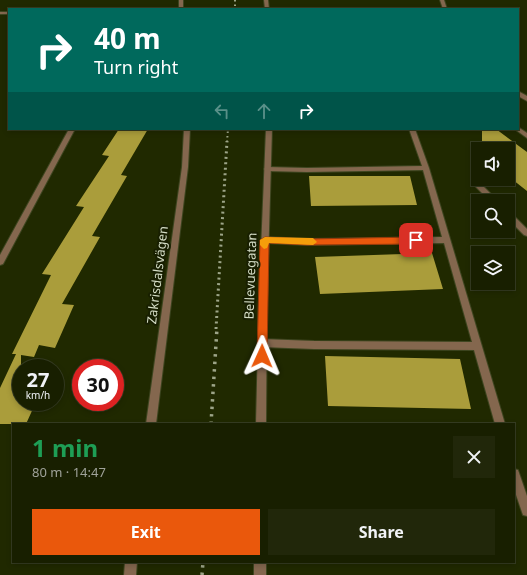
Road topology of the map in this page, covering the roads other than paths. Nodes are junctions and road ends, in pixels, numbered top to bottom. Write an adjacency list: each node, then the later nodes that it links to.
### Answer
1 (71, 130): 15 (street)
2 (187, 130): 18 (street, Zakrisdalsvägen)
3 (269, 130): 8 (street, Bellevuegatan)
4 (412, 130): 7 (street)
5 (519, 130): 6 (street)
6 (527, 136)
7 (426, 168): 8 (street); 14 (street)
8 (267, 169): 13 (street, Bellevuegatan)
9 (479, 186): 10 (street)
10 (487, 194)
11 (515, 222): 12 (street)
12 (527, 233)
13 (265, 240): 14 (street); 16 (street, Bellevuegatan)
14 (446, 240): 17 (street)
15 (0, 262)
16 (262, 343): 17 (street); 19 (street, Bellevuegatan)
17 (477, 346): 20 (street)
18 (151, 423)
19 (261, 423)
20 (500, 423)
21 (515, 478): 22 (street)
22 (527, 511)
23 (131, 563): 25 (street)
24 (260, 563): 26 (street)
25 (130, 575)
26 (260, 575)

